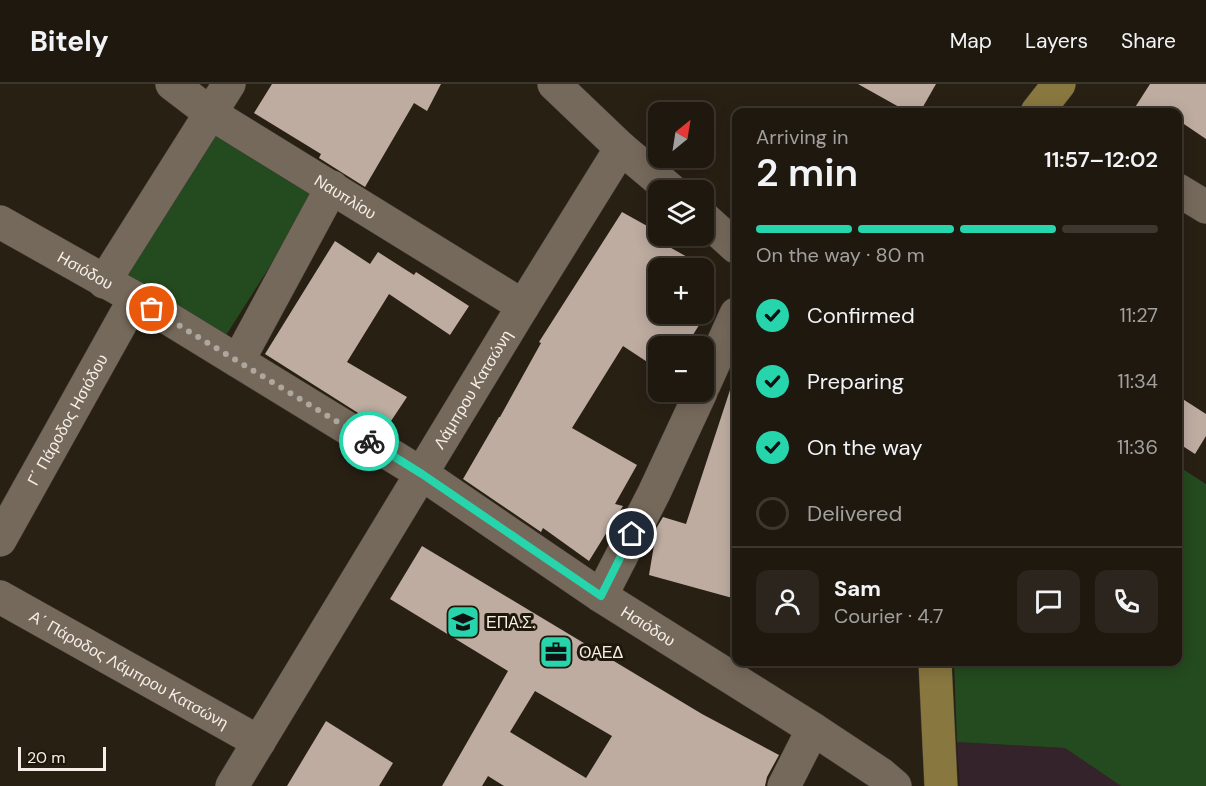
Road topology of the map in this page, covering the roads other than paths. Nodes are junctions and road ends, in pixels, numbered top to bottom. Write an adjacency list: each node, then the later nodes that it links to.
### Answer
1 (172, 84): 4 (street, Ναυπλίου)
2 (229, 84): 4 (street)
3 (554, 84): 5 (street)
4 (210, 112): 7 (street, Ναυπλίου); 13 (street)
5 (621, 148): 6 (street); 15 (street, Λάμπρου Κατσώνη)
6 (659, 180)
7 (332, 187): 15 (street, Ναυπλίου); 17 (street)
8 (1182, 192): 9 (street)
9 (1206, 207)
10 (0, 222): 13 (street, Ησιόδου)
11 (714, 227): 12 (street)
12 (732, 243)
13 (104, 282): 14 (street, Ησιόδου)
14 (135, 298): 17 (street, Ησιόδου); 21 (street, Γ΄ Πάροδος Ησιόδου)
15 (523, 306): 20 (street, Λάμπρου Κατσώνη)
16 (732, 323): 18 (street)
17 (238, 361): 20 (street, Ησιόδου)
18 (714, 363)
19 (695, 402): 22 (street)
20 (422, 474): 22 (street, Ησιόδου); 26 (street, Λάμπρου Κατσώνη)
21 (0, 540)
22 (601, 596): 25 (street, Ησιόδου)
23 (0, 597): 26 (street, Α΄ Πάροδος Λάμπρου Κατσώνη)
24 (935, 666): 30 (main road)
25 (813, 729): 28 (street); 29 (street, Ησιόδου)
26 (259, 742): 27 (street, Λάμπρου Κατσώνη)
27 (232, 786)
28 (784, 786)
29 (895, 786)
30 (941, 786)

